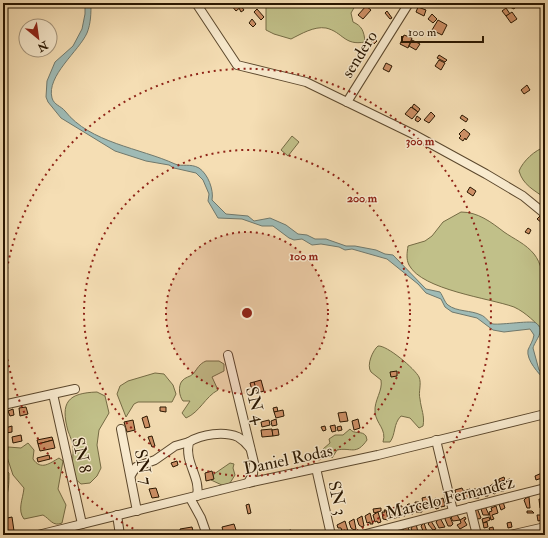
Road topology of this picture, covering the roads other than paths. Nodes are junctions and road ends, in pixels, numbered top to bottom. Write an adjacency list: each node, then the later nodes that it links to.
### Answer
1 (196, 3): 3 (street)
2 (409, 3): 3 (street, sendero)
3 (347, 102): 4 (street)
4 (545, 214)
5 (228, 355): 13 (street, SN 4)
6 (75, 389): 7 (street)
7 (52, 394): 8 (street); 25 (street, SN 8)
8 (3, 405)
9 (545, 414): 11 (street, Daniel Rodas)
10 (121, 429): 16 (street, SN 7)
11 (436, 440): 15 (street, Daniel Rodas); 23 (street)
12 (189, 442): 13 (street); 16 (street); 20 (street)
13 (251, 449): 14 (street, SN 4)
14 (254, 463): 17 (street); 18 (street, SN 4)
15 (316, 468): 17 (street, Daniel Rodas); 30 (street, SN 3)
16 (131, 475): 22 (street, SN 7)
17 (271, 478): 18 (street, Daniel Rodas)
18 (248, 483): 20 (street, Daniel Rodas)
19 (545, 488): 21 (street, Marcelo Fernandez)
20 (194, 497): 22 (street, Daniel Rodas); 29 (street)
21 (470, 507): 23 (street, Marcelo Fernandez); 32 (street)
22 (137, 511): 24 (street, Daniel Rodas)
23 (453, 511): 31 (street, Marcelo Fernandez)
24 (117, 515): 25 (street, Daniel Rodas); 28 (street)
25 (82, 524): 27 (street, Daniel Rodas)
26 (545, 526): 33 (street)
27 (38, 535)
28 (120, 535)
29 (207, 535)
30 (331, 535)
31 (362, 535)
32 (477, 535)
33 (510, 535)

